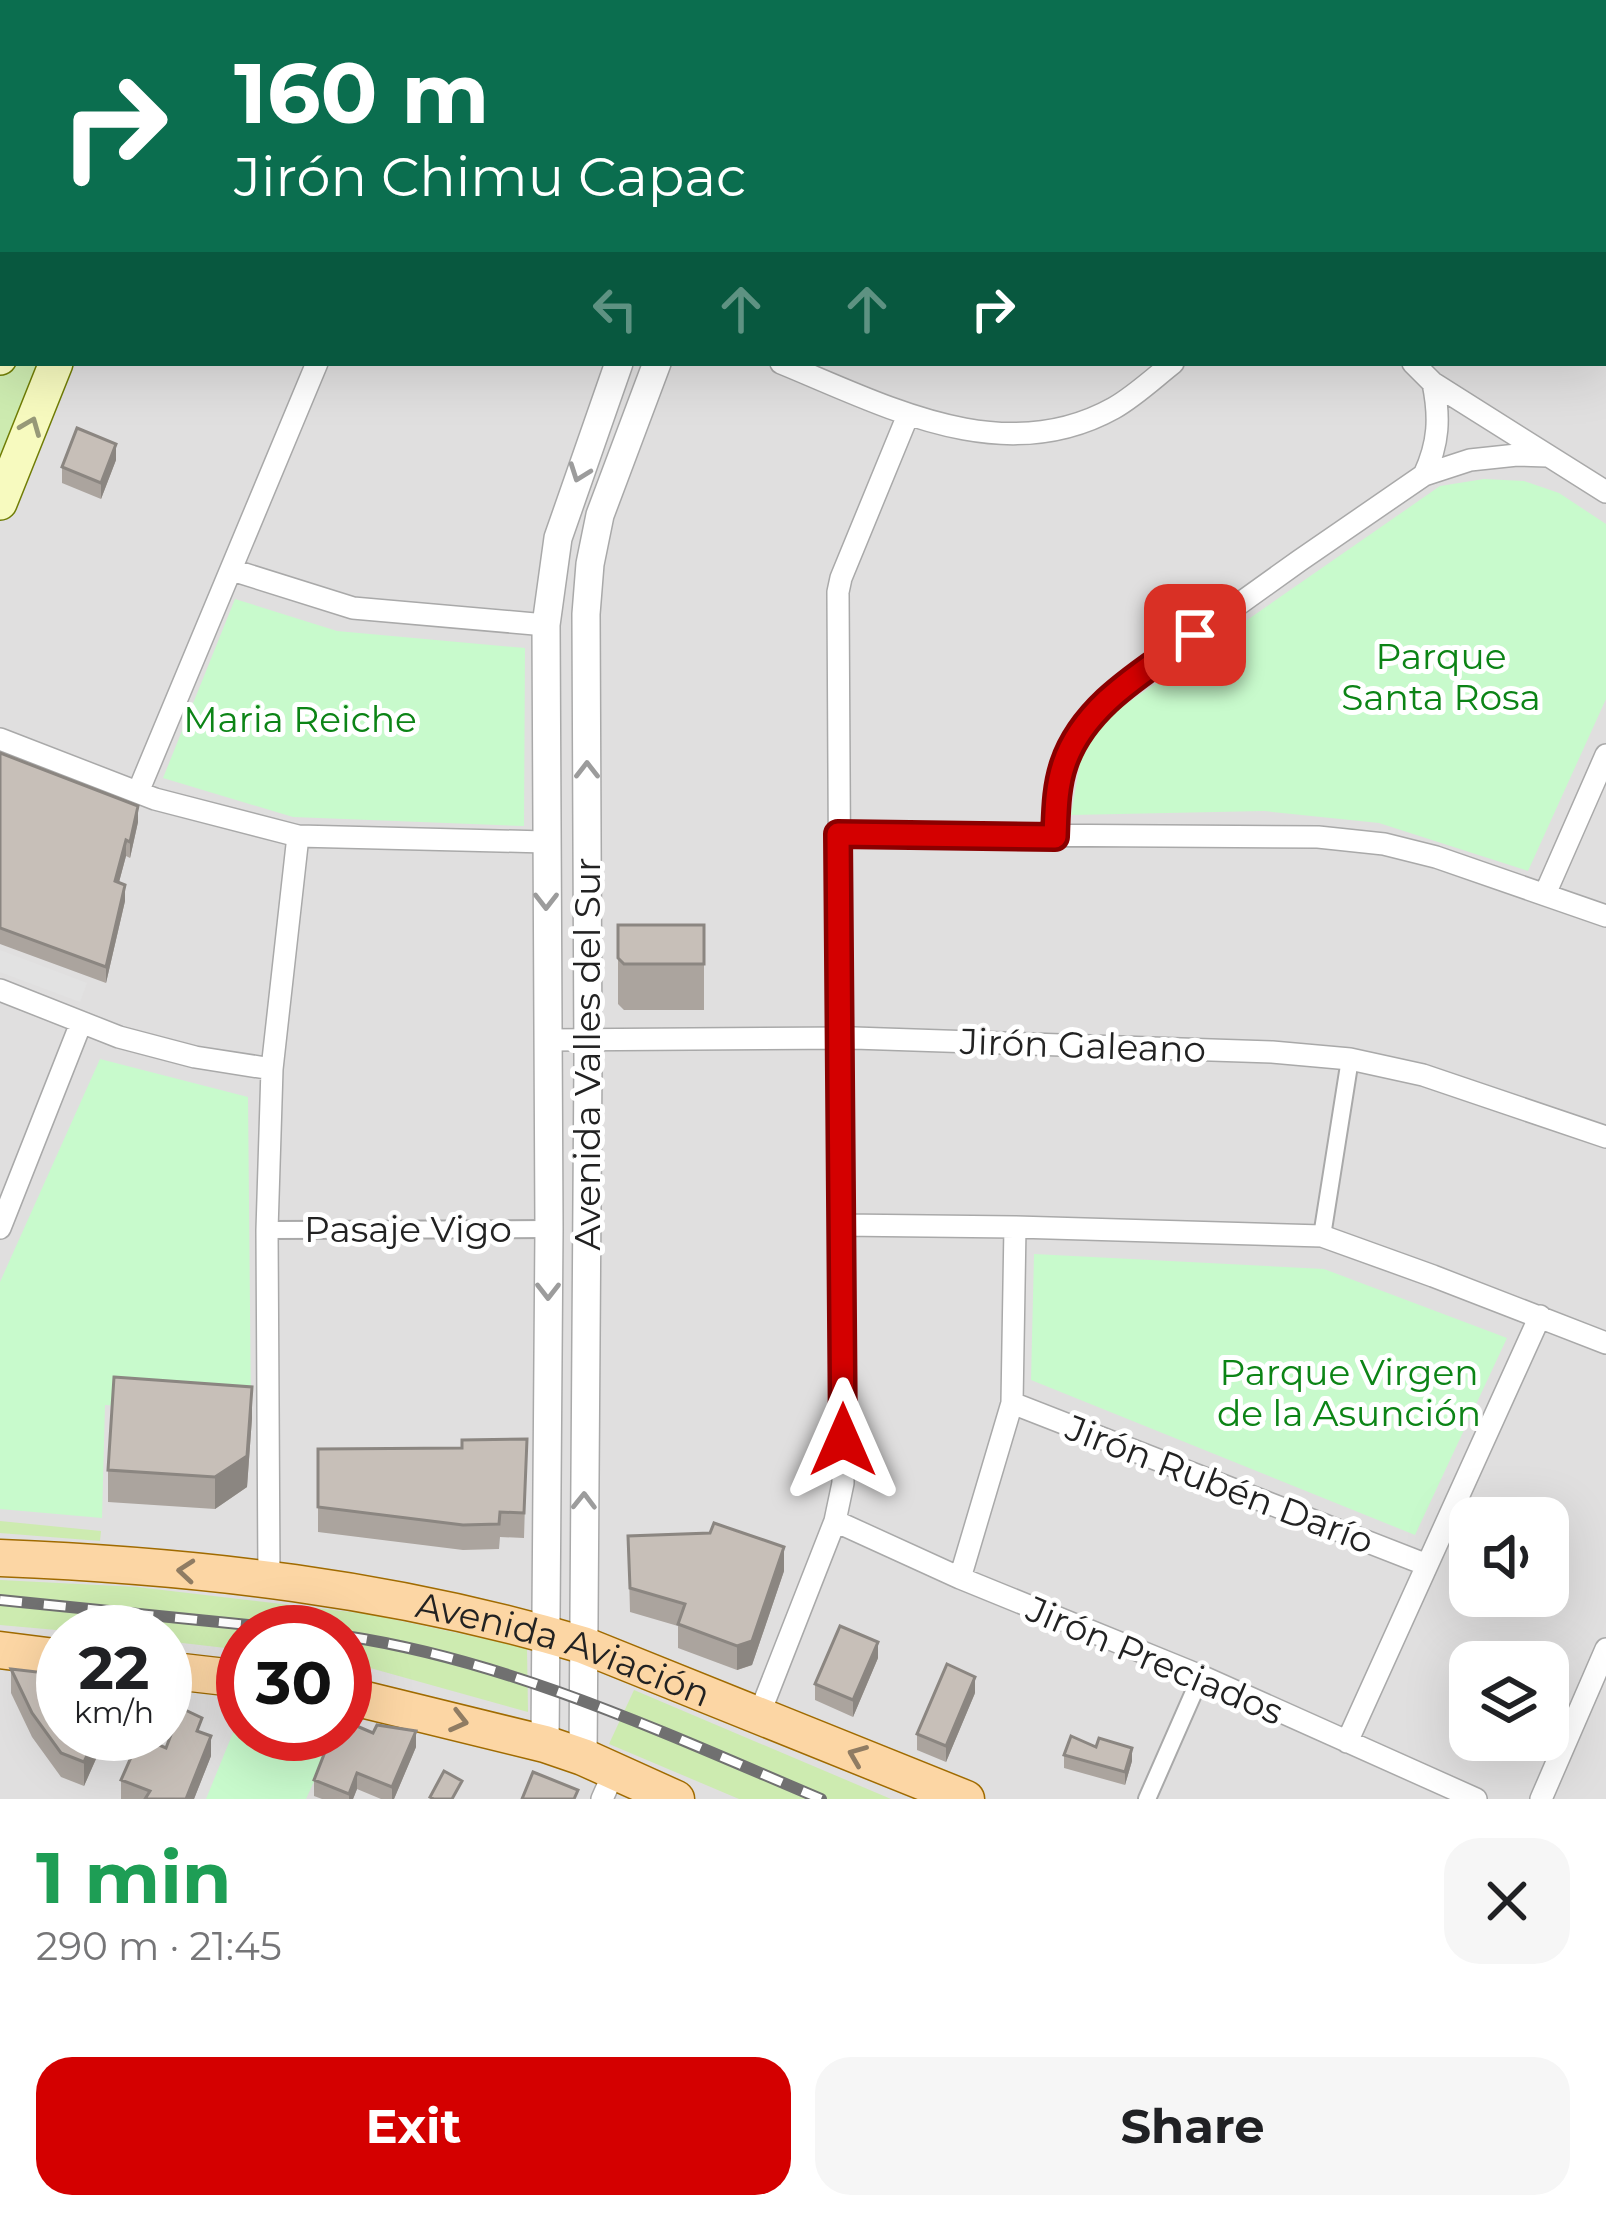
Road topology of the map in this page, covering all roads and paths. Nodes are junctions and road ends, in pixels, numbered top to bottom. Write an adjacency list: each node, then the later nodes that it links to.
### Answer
1 (55, 366): 13 (main road, one-way to 1)
2 (316, 366): 14 (street)
3 (618, 366): 15 (street, Avenida Valles del Sur, one-way to 15)
4 (656, 366): 27 (street, Avenida Valles del Sur, one-way to 4)
5 (788, 366): 9 (street)
6 (1169, 366): 9 (street)
7 (1416, 366): 8 (street)
8 (1433, 383): 10 (street); 11 (street)
9 (908, 416): 19 (street)
10 (1547, 456): 11 (street); 12 (street)
11 (1424, 475): 21 (street)
12 (1606, 492)
13 (2, 493)
14 (232, 570): 15 (street); 18 (street)
15 (546, 626): 22 (street, Avenida Valles del Sur)
16 (0, 739): 18 (street)
17 (1606, 755): 23 (street)
18 (138, 792): 20 (street)
19 (838, 834): 21 (street); 28 (street)
20 (298, 836): 22 (street); 31 (street)
21 (1055, 837): 23 (street)
22 (545, 842): 29 (street, Avenida Valles del Sur, one-way to 29)
23 (1545, 894): 24 (street)
24 (1606, 916)
25 (0, 990): 26 (street)
26 (81, 1023): 31 (street); 35 (street)
27 (588, 1039): 28 (street, Jirón Galeano); 29 (street, Jirón Galeano); 48 (street, Avenida Valles del Sur, one-way to 27)
28 (840, 1039): 30 (street, Jirón Galeano); 33 (street)
29 (547, 1040): 36 (street, Avenida Valles del Sur)
30 (1350, 1059): 32 (street, Jirón Galeano); 38 (street)
31 (272, 1070): 37 (street)
32 (1606, 1137)
33 (841, 1225): 34 (street); 42 (street)
34 (1016, 1227): 38 (street); 41 (street)
35 (0, 1228)
36 (549, 1229): 37 (street, Pasaje Vigo); 47 (street, Avenida Valles del Sur, one-way to 47)
37 (267, 1230): 45 (street)
38 (1322, 1236): 39 (street)
39 (1540, 1316): 40 (street); 44 (street)
40 (1606, 1343)
41 (1012, 1402): 44 (street, Jirón Rubén Darío); 46 (street)
42 (835, 1521): 46 (street, Jirón Preciados); 54 (street)
43 (0, 1558): 45 (main road, Avenida Aviación, one-way to 43)
44 (1427, 1564): 55 (street)
45 (269, 1577): 47 (main road, Avenida Aviación)
46 (959, 1578): 52 (street, Jirón Preciados)
47 (545, 1634): 48 (main road, Avenida Aviación); 56 (street, Avenida Valles del Sur)
48 (584, 1645): 54 (main road, Avenida Aviación); 57 (street, Avenida Valles del Sur)
49 (1606, 1649): 62 (street)
50 (0, 1650): 51 (main road)
51 (36, 1655)
52 (1201, 1676): 55 (street, Jirón Preciados); 60 (street)
53 (372, 1702): 56 (main road, one-way to 56)
54 (759, 1714): 59 (main road, Avenida Aviación, one-way to 54)
55 (1347, 1742): 61 (street, Jirón Preciados)
56 (545, 1744): 57 (main road)
57 (600, 1776): 58 (main road)
58 (676, 1799)
59 (966, 1799)
60 (1148, 1799)
61 (1476, 1799)
62 (1541, 1799)

